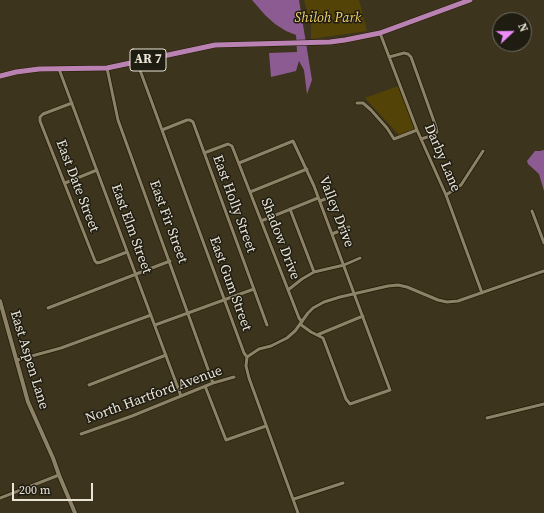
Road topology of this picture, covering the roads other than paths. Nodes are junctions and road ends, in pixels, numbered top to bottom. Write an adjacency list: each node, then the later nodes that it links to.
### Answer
1 (470, 0): 2 (main road, AR 7)
2 (458, 2): 3 (main road, AR 7)
3 (380, 33): 4 (street, Darby Lane); 5 (main road, AR 7)
4 (389, 57): 12 (street, Darby Lane); 13 (street)
5 (138, 62): 6 (main road, AR 7); 11 (street, East Gum Street)
6 (106, 68): 7 (main road, AR 7); 32 (street, East Fir Street)
7 (59, 69): 8 (main road, AR 7); 9 (street, East Elm Street)
8 (0, 76)
9 (72, 103): 18 (street, East Elm Street); 19 (street, East Date Street)
10 (357, 103): 12 (street)
11 (162, 130): 15 (street, East Holly Street); 41 (street, East Gum Street)
12 (417, 130): 13 (street, Darby Lane)
13 (421, 139): 22 (street, Darby Lane)
14 (483, 152): 22 (street)
15 (204, 153): 16 (street, Shadow Drive); 37 (street, East Holly Street)
16 (239, 163): 17 (street, Valley Drive); 20 (street, Shadow Drive)
17 (307, 169): 20 (street); 23 (street, Valley Drive)
18 (97, 170): 19 (street); 30 (street, East Elm Street)
19 (65, 183): 30 (street, East Date Street)
20 (250, 192): 26 (street, Shadow Drive)
21 (336, 195): 23 (street)
22 (446, 195): 40 (street, Darby Lane)
23 (319, 200): 24 (street); 28 (street, Valley Drive)
24 (290, 209): 26 (street); 35 (street)
25 (532, 211): 29 (street)
26 (261, 221): 38 (street, Shadow Drive)
27 (349, 227): 28 (street)
28 (332, 234): 33 (street, Valley Drive)
29 (544, 244)
30 (127, 252): 36 (street, East Elm Street)
31 (360, 258): 33 (street)
32 (170, 261): 36 (street); 44 (street, East Fir Street)
33 (344, 265): 35 (street); 39 (street, Valley Drive)
34 (544, 271): 40 (street)
35 (314, 272): 38 (street)
36 (136, 274): 43 (street); 45 (street, East Elm Street)
37 (254, 288): 41 (street); 49 (street, East Holly Street)
38 (288, 290): 47 (street, Shadow Drive)
39 (354, 293): 40 (street); 46 (street, Valley Drive); 47 (street)
40 (482, 293)
41 (224, 299): 44 (street); 52 (street, East Gum Street)
42 (0, 304): 53 (street, East Aspen Lane)
43 (48, 308)
44 (188, 313): 48 (street); 55 (street, East Fir Street)
45 (151, 315): 48 (street, East Elm Street); 53 (street)
46 (363, 316): 50 (street); 50 (street, Valley Drive)
47 (301, 323): 50 (street); 52 (street)
48 (155, 325): 51 (street, East Elm Street)
49 (267, 325)
50 (316, 335)
51 (166, 355): 56 (street); 58 (street, East Elm Street)
52 (247, 357): 61 (street, East Gum Street)
53 (17, 360): 63 (street, East Aspen Lane)
54 (234, 377): 55 (street, North Hartford Avenue)
55 (213, 383): 57 (street, North Hartford Avenue)
56 (90, 385)
57 (205, 386): 58 (street, North Hartford Avenue); 61 (street)
58 (181, 396): 62 (street, North Hartford Avenue)
59 (544, 404): 60 (street)
60 (487, 418)
61 (266, 426): 66 (street, East Gum Street)
62 (81, 434)
63 (59, 475): 65 (street); 67 (street, East Aspen Lane)
64 (343, 483): 66 (street)
65 (0, 498)
66 (294, 499): 68 (street, East Gum Street)
67 (75, 513)
68 (298, 513)

